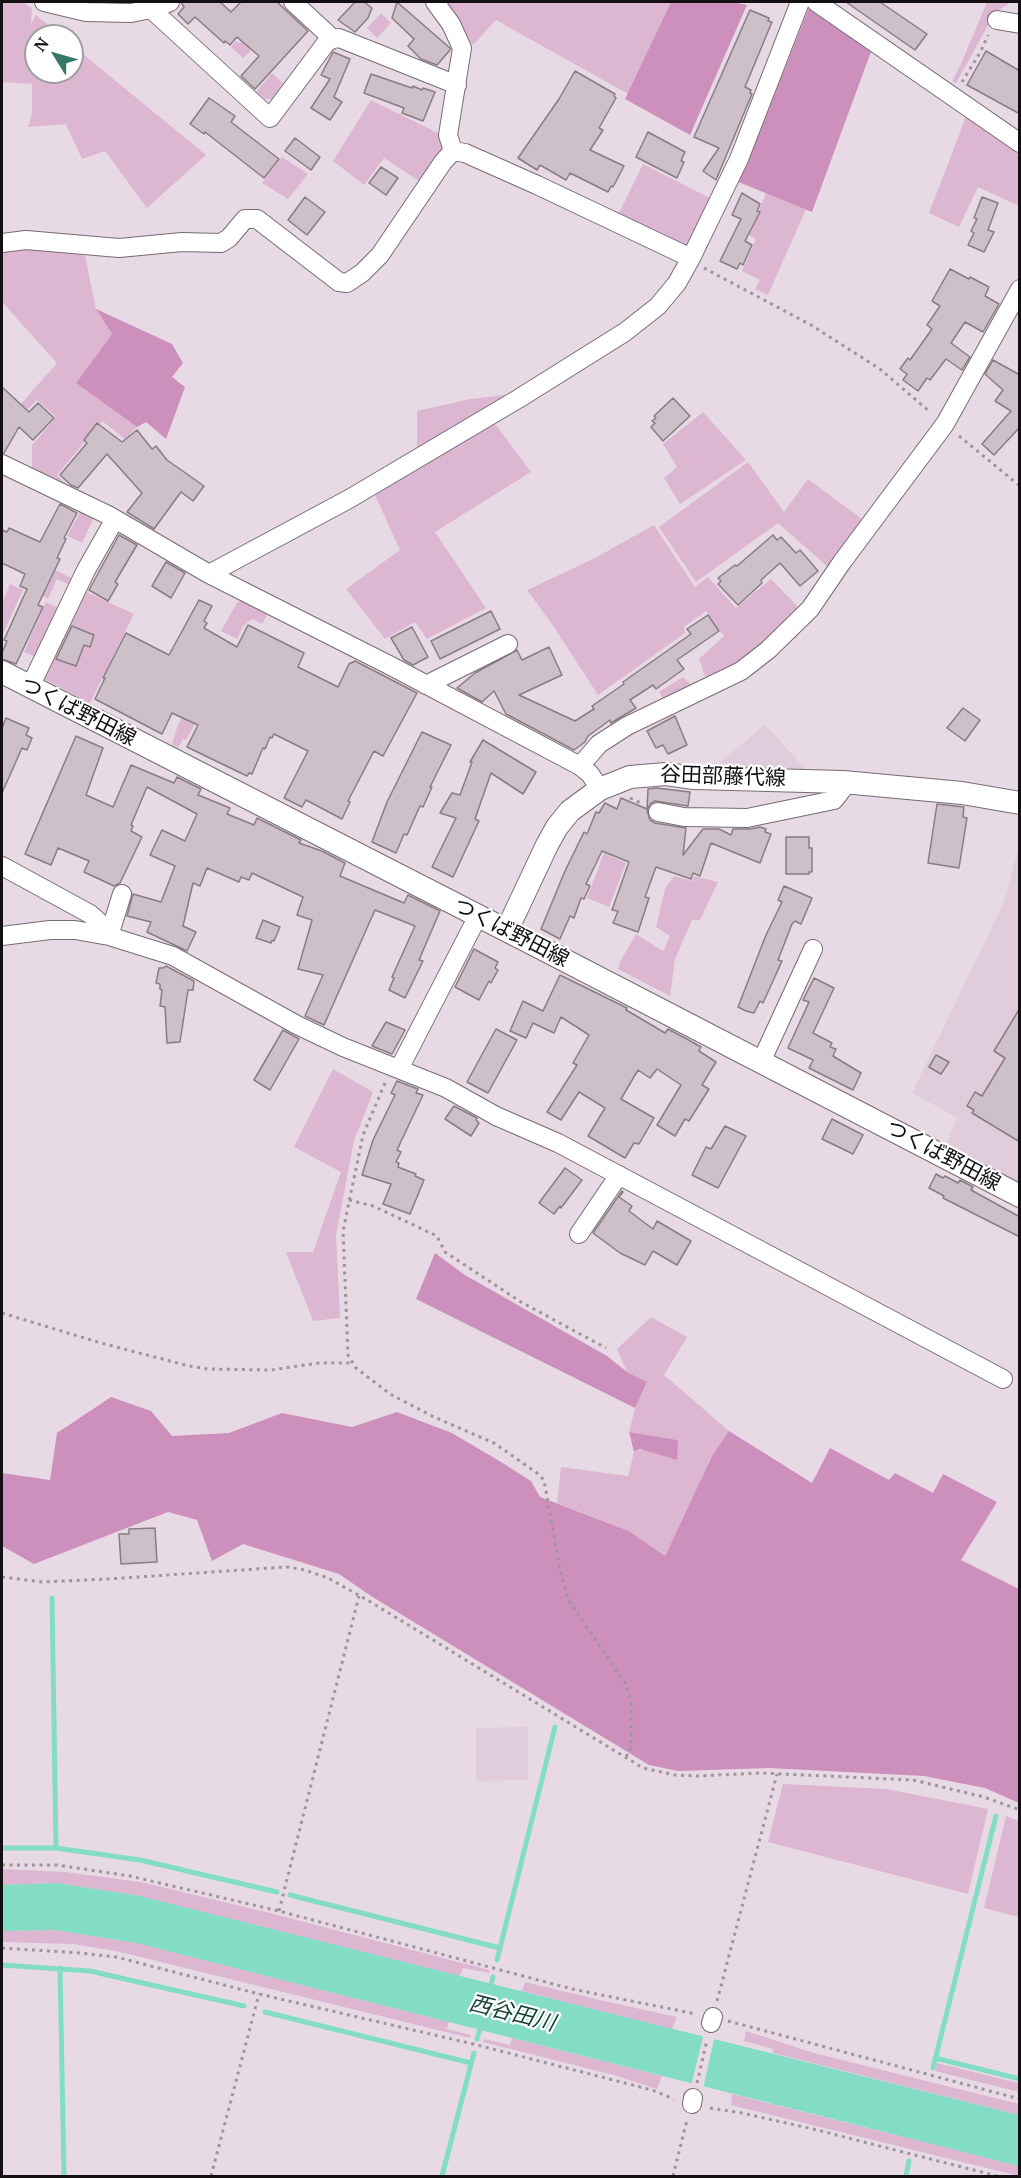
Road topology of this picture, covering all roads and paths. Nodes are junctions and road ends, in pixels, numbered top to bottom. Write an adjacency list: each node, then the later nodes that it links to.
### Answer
1 (44, 2): 7 (street)
2 (170, 2): 7 (street)
3 (294, 2): 10 (street)
4 (435, 2): 11 (street)
5 (800, 2): 16 (street)
6 (816, 2): 12 (street)
7 (152, 9): 10 (street)
8 (997, 20): 9 (street); 12 (path)
9 (1020, 24)
10 (333, 39): 11 (street)
11 (457, 85): 14 (street)
12 (952, 96): 13 (street)
13 (1020, 143)
14 (453, 151): 15 (street); 16 (street)
15 (2, 243)
16 (691, 258): 18 (path); 22 (street)
17 (1020, 289): 18 (street)
18 (945, 424): 20 (path); 27 (street)
19 (2, 464): 21 (street)
20 (1020, 486)
21 (115, 519): 22 (street); 26 (street)
22 (209, 574): 25 (street)
23 (508, 644): 25 (street)
24 (2, 672): 26 (main road, つくば野田線)
25 (426, 685): 27 (street)
26 (30, 687): 35 (main road, つくば野田線)
27 (580, 766): 29 (street)
28 (848, 782): 29 (main road, 谷田部藤代線); 31 (main road, 谷田部藤代線); 32 (street)
29 (600, 789): 36 (main road, 谷田部藤代線)
30 (627, 797): 32 (path)
31 (1020, 803)
32 (658, 812)
33 (2, 866): 37 (street)
34 (122, 894): 37 (street)
35 (478, 915): 36 (main road, つくば野田線); 41 (street)
36 (507, 930): 40 (main road, つくば野田線)
37 (110, 934): 38 (street); 41 (street)
38 (2, 936)
39 (813, 949): 40 (street)
40 (761, 1062): 43 (main road, つくば野田線)
41 (396, 1068): 42 (street); 44 (path)
42 (619, 1175): 45 (street); 49 (street)
43 (1020, 1196)
44 (349, 1200): 47 (path); 48 (path)
45 (579, 1234)
46 (2, 1313): 48 (path)
47 (606, 1348)
48 (351, 1363): 52 (path)
49 (1003, 1379)
50 (2, 1577): 51 (path)
51 (359, 1595): 52 (path); 56 (path)
52 (626, 1757): 53 (path)
53 (777, 1774): 54 (path); 59 (path)
54 (1020, 1810)
55 (2, 1865): 56 (path)
56 (279, 1911): 59 (path)
57 (2, 1948): 58 (path)
58 (259, 1994): 61 (path); 62 (path)
59 (712, 2020): 60 (path); 61 (path)
60 (1020, 2099)
61 (692, 2101): 63 (path); 64 (path)
62 (211, 2176)
63 (673, 2176)
64 (997, 2176)

